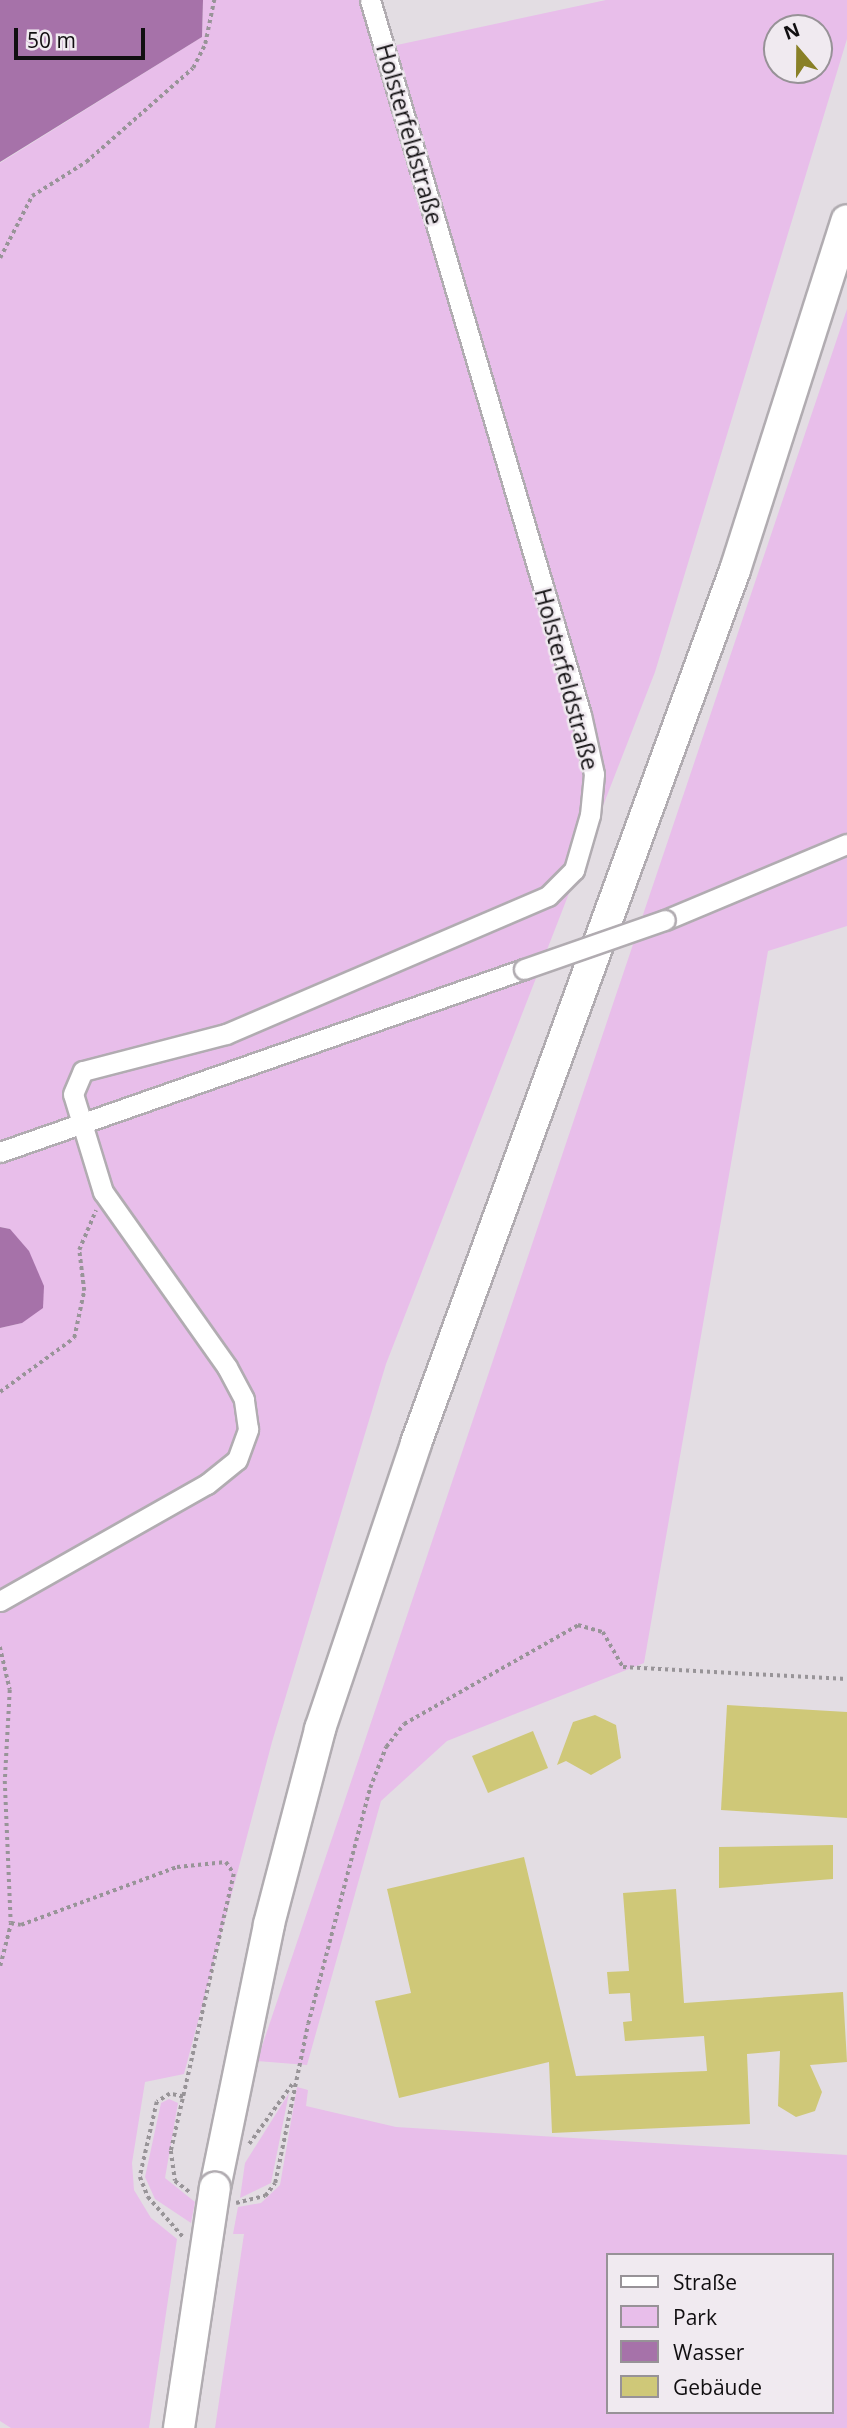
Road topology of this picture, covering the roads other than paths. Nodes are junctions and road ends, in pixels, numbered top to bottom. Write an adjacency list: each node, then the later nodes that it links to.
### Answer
1 (370, 0): 4 (street, Holsterfeldstraße)
2 (847, 220): 7 (main road, bridge)
3 (847, 844): 4 (street, bridge)
4 (81, 1125): 5 (street); 6 (street)
5 (0, 1152)
6 (0, 1601)
7 (179, 2428)

